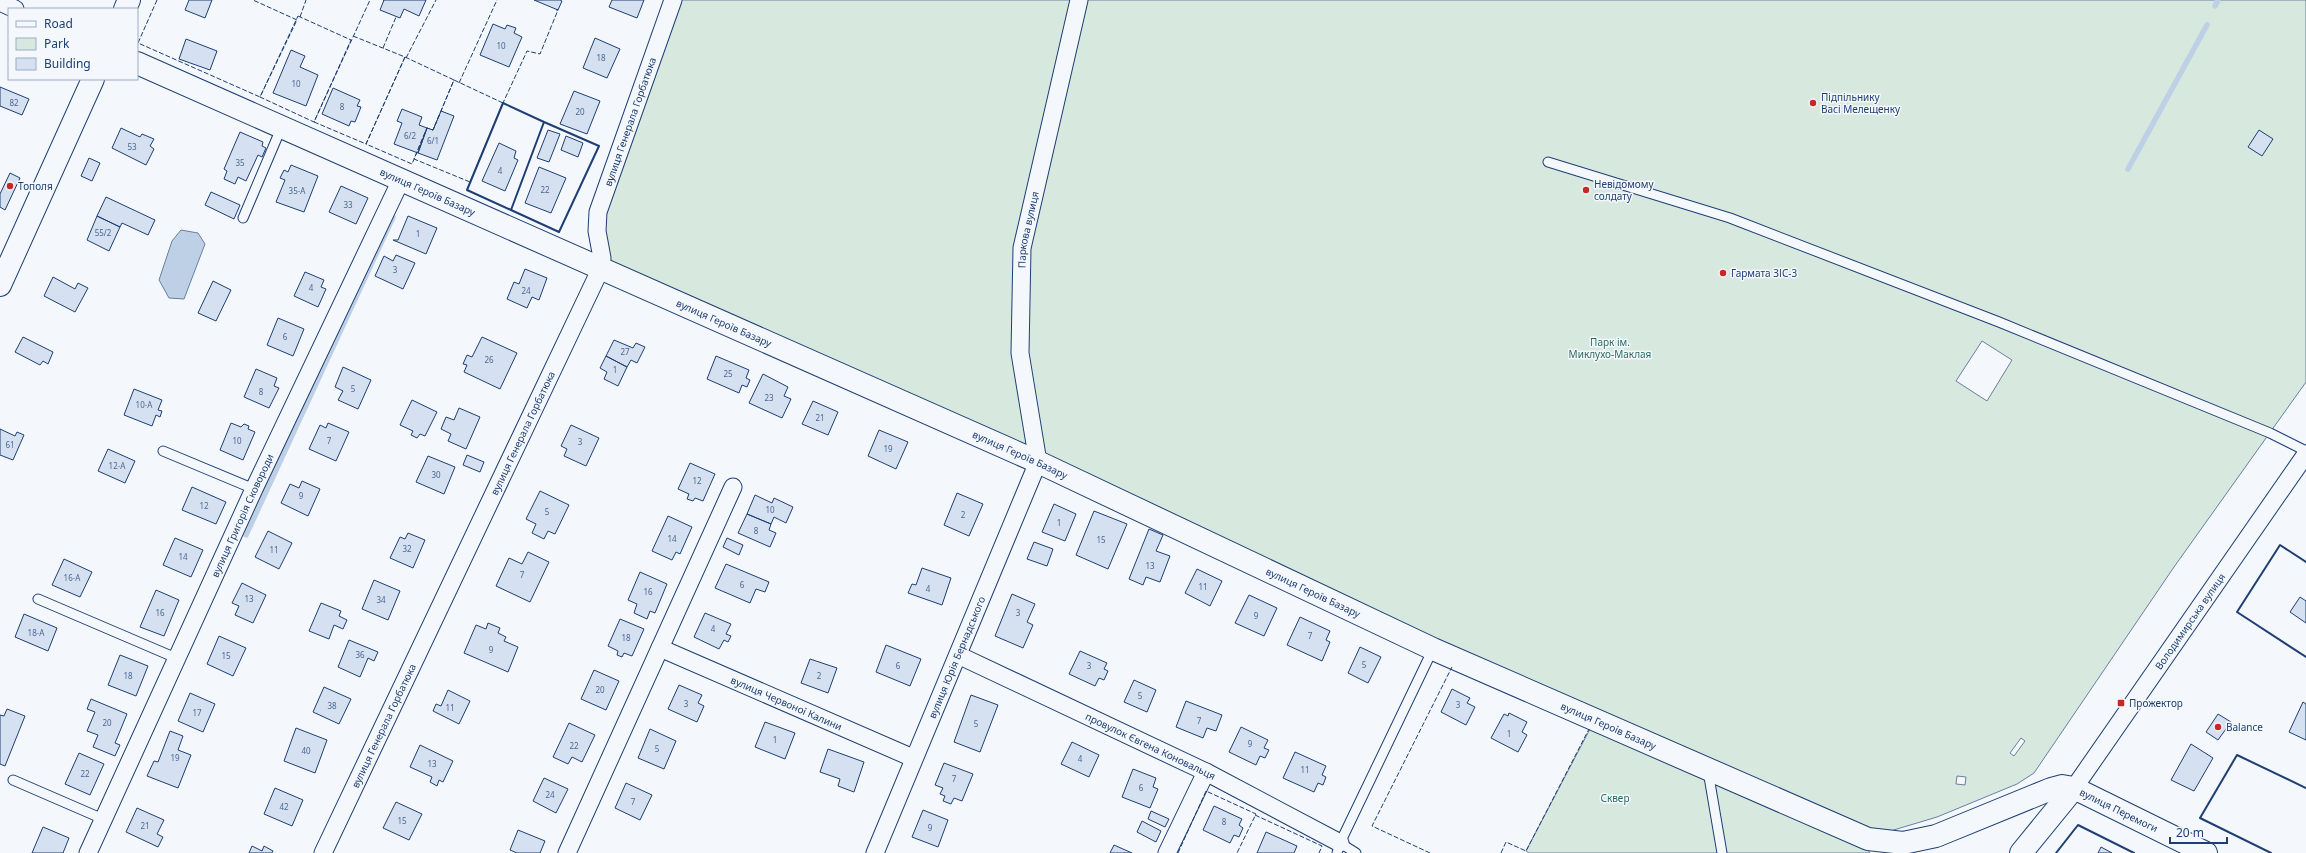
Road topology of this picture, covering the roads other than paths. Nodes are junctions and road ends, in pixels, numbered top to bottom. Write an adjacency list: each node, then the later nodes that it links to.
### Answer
1 (673, 0): 11 (street, вулиця Генерала Горбатюка)
2 (1079, 0): 15 (street, Паркова вулиця)
3 (0, 2): 4 (street)
4 (13, 8)
5 (138, 63): 7 (street, вулиця Героїв Базару)
6 (94, 80): 12 (street)
7 (282, 126): 9 (street, вулиця Героїв Базару); 10 (lane)
8 (1548, 162): 14 (lane)
9 (401, 180): 11 (street, вулиця Героїв Базару); 17 (street, вулиця Григорія Сковороди)
10 (243, 218)
11 (601, 268): 15 (street, вулиця Героїв Базару); 32 (street, вулиця Генерала Горбатюка)
12 (0, 285)
13 (163, 451): 17 (lane)
14 (2306, 453): 27 (street, Володимирська вулиця)
15 (1038, 462): 20 (street, вулиця Героїв Базару); 21 (street, вулиця Юрія Бернадського)
16 (733, 487): 19 (street)
17 (254, 489): 22 (street, вулиця Григорія Сковороди)
18 (38, 599): 22 (lane)
19 (660, 648): 23 (street, вулиця Червоної Калини); 33 (street)
20 (1433, 649): 24 (street, вулиця Героїв Базару); 29 (lane)
21 (958, 655): 23 (street, вулиця Юрія Бернадського); 25 (street, провулок Євгена Коновальця)
22 (176, 658): 28 (street, вулиця Григорія Сковороди)
23 (913, 758): 34 (street, вулиця Юрія Бернадського)
24 (1707, 768): 30 (street, вулиця Героїв Базару); 37 (lane)
25 (1206, 772): 29 (street, провулок Євгена Коновальця); 35 (street)
26 (13, 780): 28 (lane)
27 (2074, 788): 30 (street, вулиця Героїв Базару); 38 (street); 39 (street, вулиця Перемоги)
28 (103, 819): 31 (street, вулиця Григорія Сковороди)
29 (1339, 848): 36 (lane)
30 (1910, 848)
31 (88, 853)
32 (322, 853)
33 (566, 853)
34 (875, 853)
35 (1167, 853)
36 (1356, 853)
37 (1722, 853)
38 (2021, 853)
39 (2206, 853)

